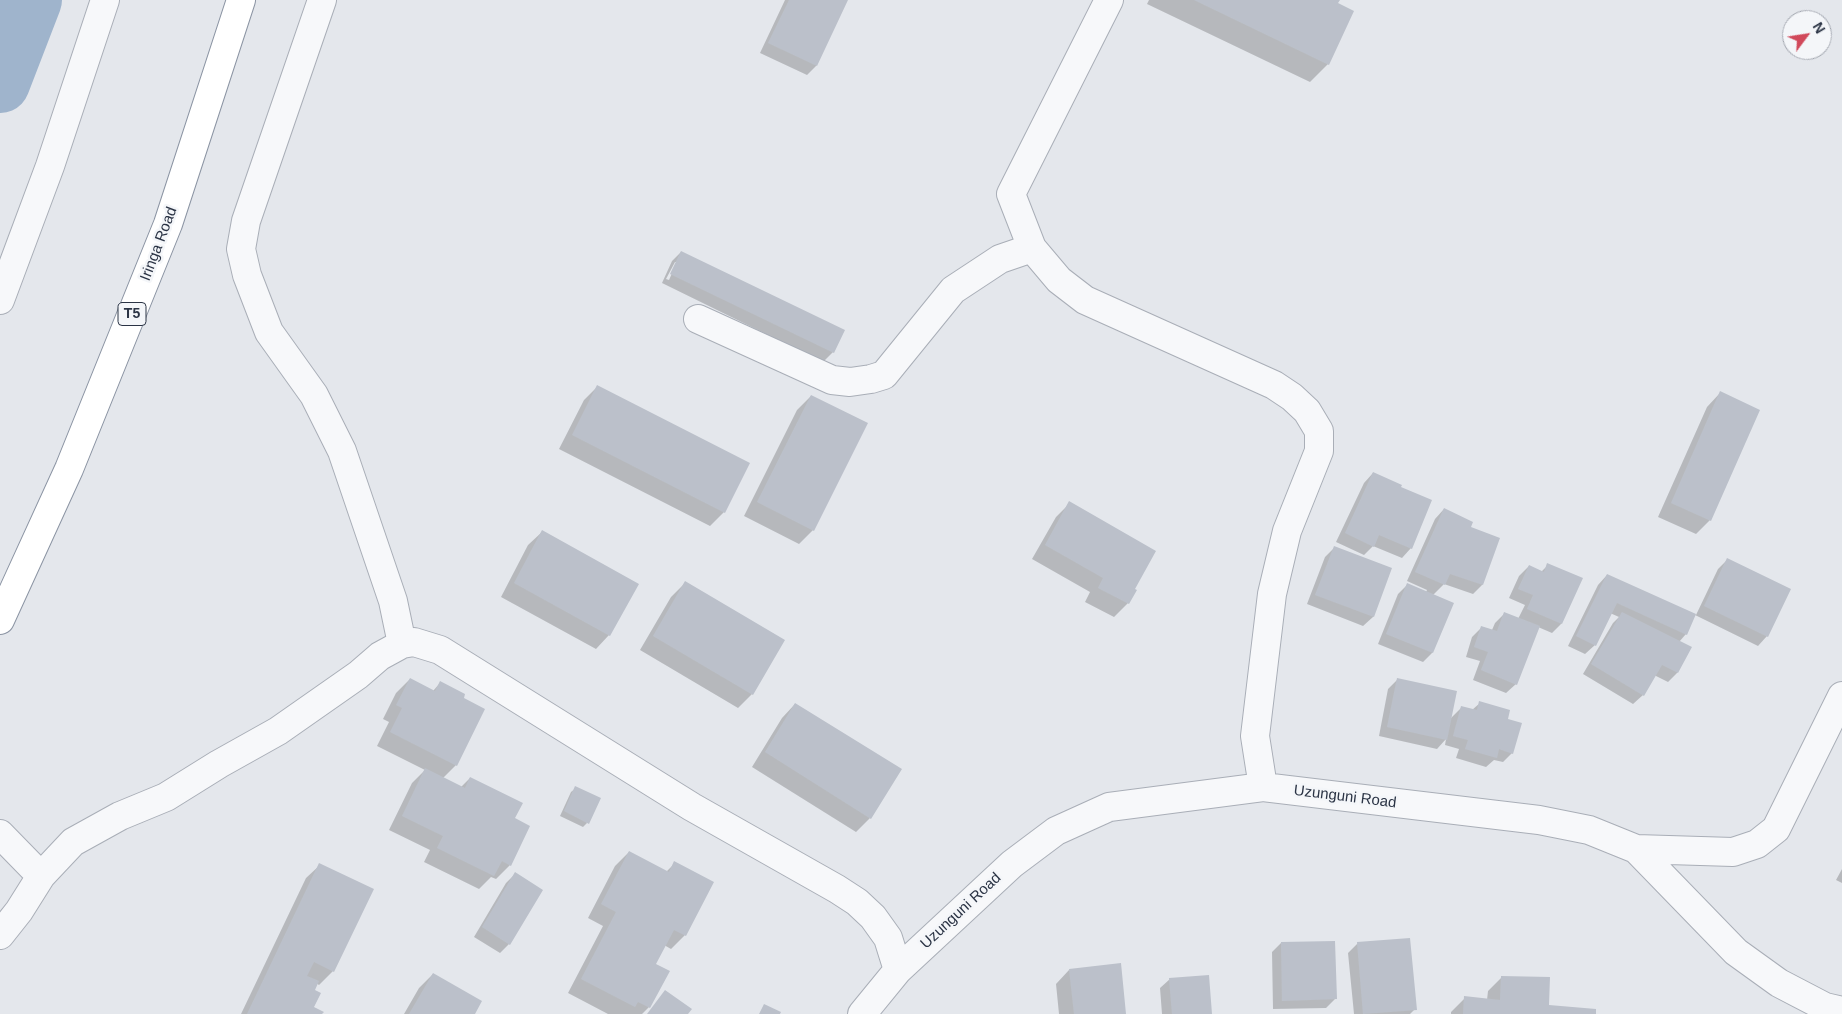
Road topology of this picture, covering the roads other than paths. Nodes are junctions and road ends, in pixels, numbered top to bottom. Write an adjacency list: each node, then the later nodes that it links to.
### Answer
1 (105, 0): 6 (street)
2 (241, 0): 8 (highway, Iringa Road / T5)
3 (322, 0): 9 (street)
4 (1109, 0): 5 (street)
5 (1032, 248): 7 (street); 11 (street)
6 (0, 300)
7 (698, 318)
8 (0, 620)
9 (402, 644): 14 (street); 16 (street)
10 (1842, 696): 13 (street)
11 (1264, 787): 13 (street, Uzunguni Road); 16 (street, Uzunguni Road)
12 (0, 834): 14 (street)
13 (1636, 849): 17 (street, Uzunguni Road)
14 (41, 876): 15 (street)
15 (0, 935)
16 (898, 970): 18 (street, Uzunguni Road)
17 (1842, 1010)
18 (862, 1014)

